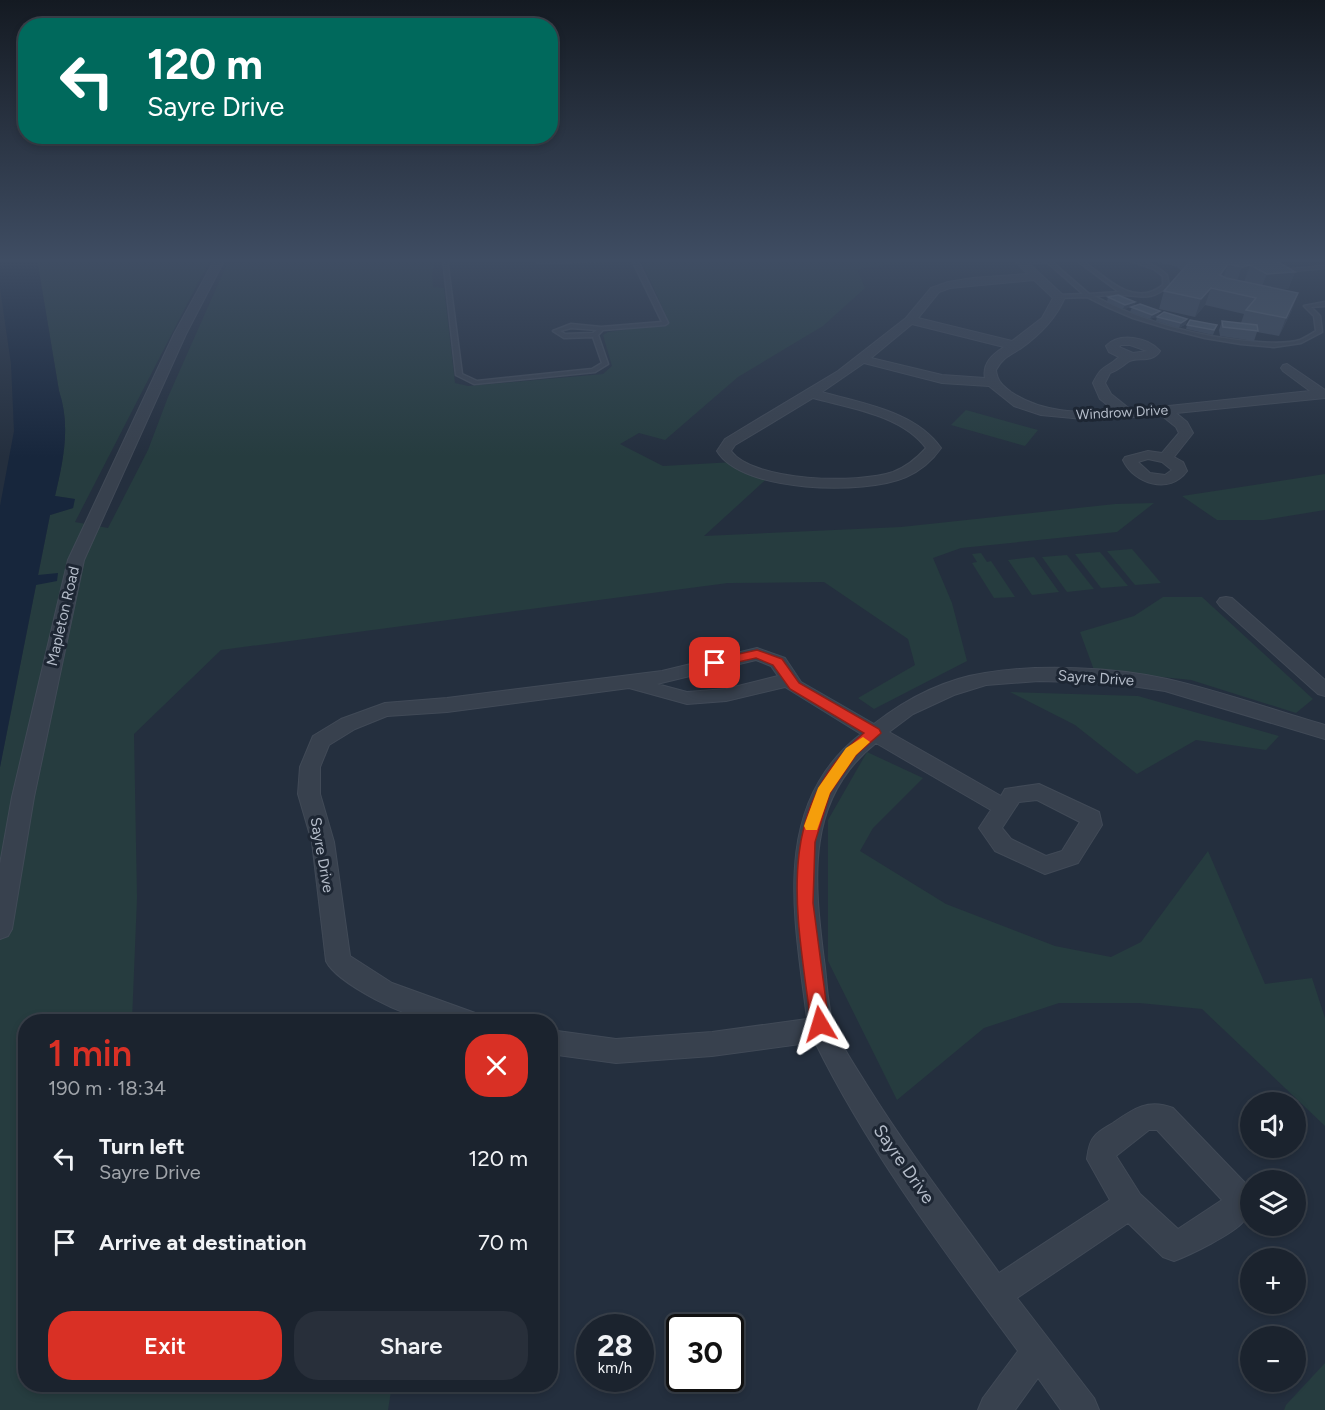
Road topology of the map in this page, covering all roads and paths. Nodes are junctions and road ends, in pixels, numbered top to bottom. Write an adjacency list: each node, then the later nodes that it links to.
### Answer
1 (185, 325): 28 (street, Mapleton Road)
2 (453, 325): 10 (lane)
3 (646, 325): 9 (lane)
4 (904, 325): 13 (street)
5 (930, 325): 11 (street)
6 (1041, 325): 11 (street)
7 (1158, 325): 8 (lane)
8 (1318, 325)
9 (602, 329): 10 (lane); 10 (lane)
10 (595, 335)
11 (1016, 346): 15 (street)
12 (1127, 356): 19 (street)
13 (861, 359): 15 (street); 16 (street)
14 (1287, 368): 17 (street)
15 (992, 382): 19 (street, Windrow Drive)
16 (810, 393): 16 (street)
17 (1324, 394): 18 (street, Windrow Drive)
18 (1163, 410): 19 (street, Windrow Drive); 20 (street)
19 (1127, 414)
20 (1166, 458)
21 (1226, 602): 24 (street)
22 (788, 680): 23 (street, Sayre Drive); 23 (street, Sayre Drive); 26 (street, Sayre Drive)
23 (626, 682): 29 (street, Sayre Drive)
24 (1325, 690)
25 (1325, 732): 26 (street, Sayre Drive)
26 (874, 733): 27 (street, Sayre Drive); 30 (street, Sayre Drive)
27 (1004, 808): 27 (street)
28 (0, 929)
29 (445, 1014)
30 (822, 1029): 31 (street); 33 (street, Sayre Drive)
31 (558, 1043)
32 (1130, 1204): 32 (street); 33 (street)
33 (995, 1294): 34 (street, Sayre Drive)
34 (1038, 1350): 35 (street); 36 (street, Sayre Drive)
35 (995, 1410)
36 (1082, 1410)

